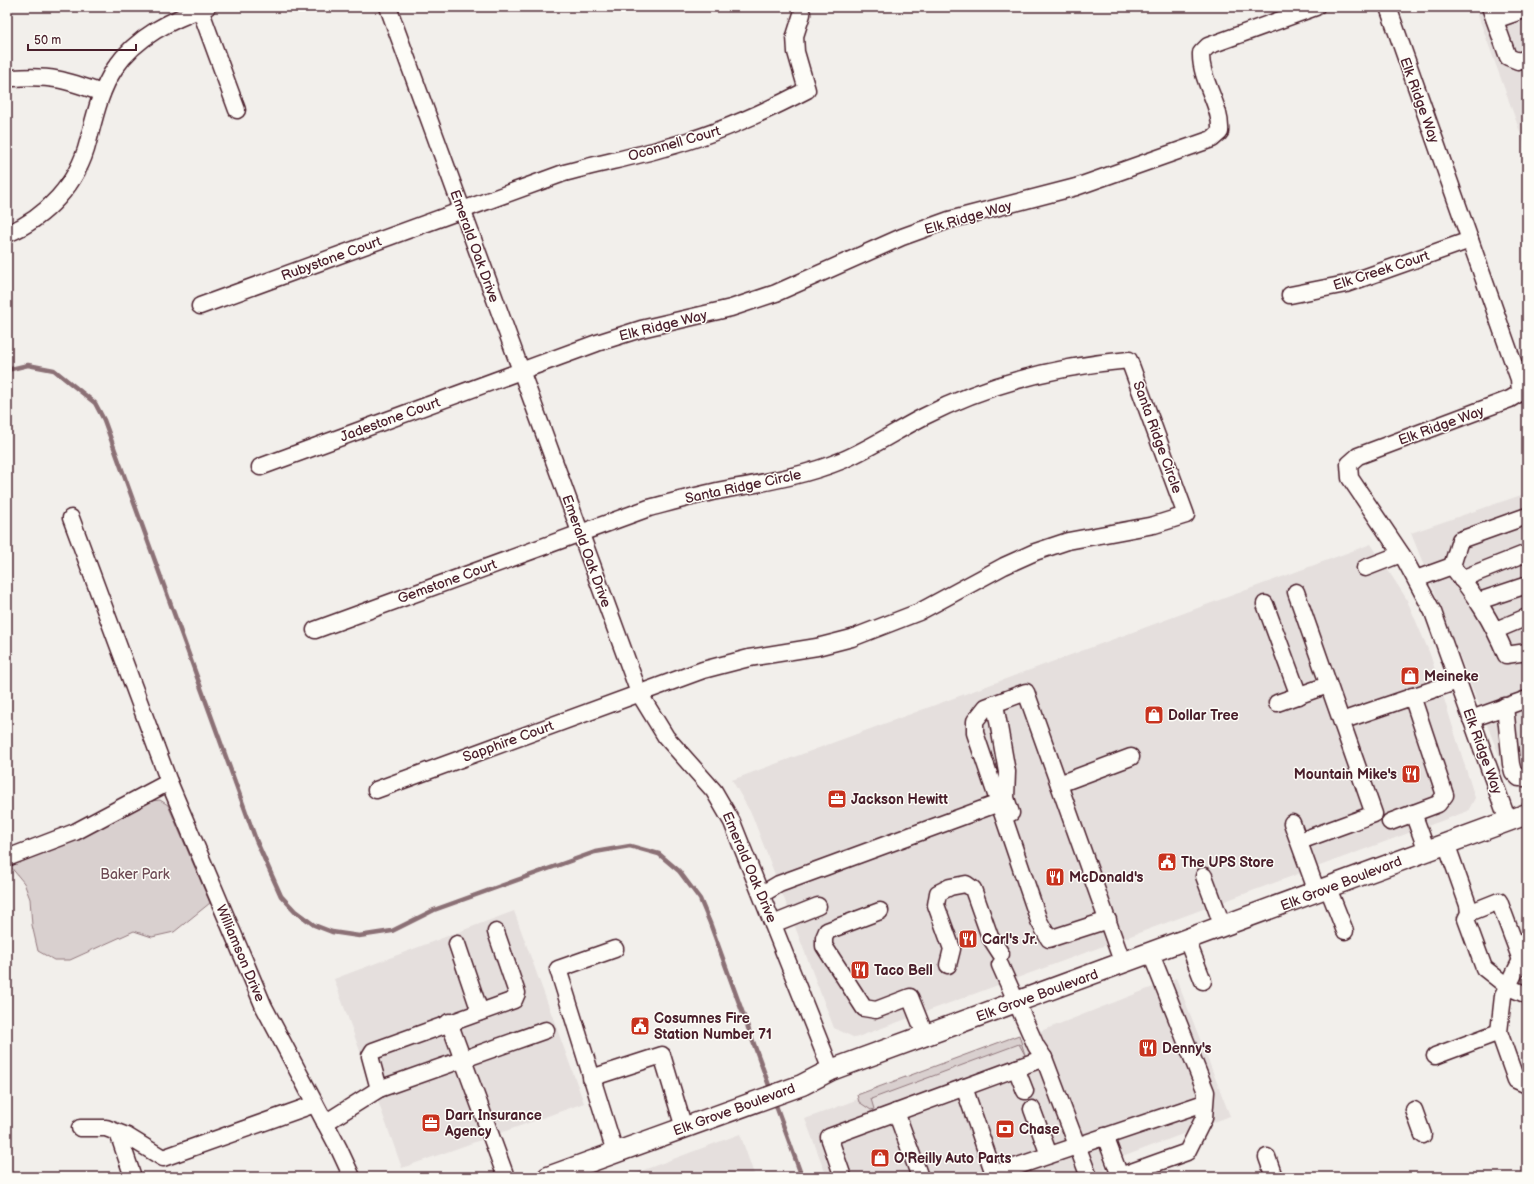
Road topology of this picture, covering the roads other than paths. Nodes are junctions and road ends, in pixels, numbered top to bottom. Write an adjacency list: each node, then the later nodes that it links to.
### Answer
1 (388, 7): 12 (street, Emerald Oak Drive)
2 (1316, 7): 17 (street, Elk Ridge Way)
3 (1388, 7): 14 (street, Elk Ridge Way)
4 (204, 8): 10 (street); 11 (street)
5 (1527, 9): 7 (street)
6 (802, 14): 12 (street, Oconnell Court)
7 (1492, 14): 8 (street)
8 (1527, 58)
9 (13, 78): 10 (street)
10 (102, 93): 13 (street)
11 (236, 110)
12 (462, 210): 16 (street, Rubystone Court); 17 (street, Emerald Oak Drive)
13 (7, 234)
14 (1470, 240): 15 (street, Elk Creek Court); 23 (street, Elk Ridge Way)
15 (1290, 295)
16 (200, 306)
17 (520, 371): 18 (street, Jadestone Court); 21 (street, Emerald Oak Drive)
18 (260, 467)
19 (1527, 516): 25 (street)
20 (71, 518): 48 (street, Williamson Drive)
21 (580, 533): 32 (street, Gemstone Court); 37 (street, Emerald Oak Drive); 37 (street, Santa Ridge Circle)
22 (1527, 553): 25 (street)
23 (1401, 554): 24 (street); 26 (street, Elk Ridge Way)
24 (1365, 568)
25 (1456, 572): 26 (street); 29 (street)
26 (1416, 580): 35 (street, Elk Ridge Way)
27 (1527, 585): 29 (street)
28 (1296, 592): 36 (street)
29 (1479, 601): 33 (street)
30 (1265, 604): 38 (street)
31 (1527, 617): 33 (street)
32 (315, 630)
33 (1496, 630): 34 (street)
34 (1527, 652)
35 (1458, 681): 39 (street); 45 (street, Elk Ridge Way)
36 (1328, 685): 38 (street); 57 (street)
37 (639, 693): 50 (street, Sapphire Court); 63 (street, Emerald Oak Drive)
38 (1299, 696): 41 (street)
39 (1412, 696): 44 (street); 52 (street)
40 (1527, 699): 43 (street)
41 (1277, 703)
42 (995, 704): 49 (street); 51 (street); 72 (street)
43 (1505, 706): 45 (street); 47 (street)
44 (1350, 718)
45 (1471, 719): 54 (street, Elk Ridge Way)
46 (1131, 757): 49 (street)
47 (1527, 778)
48 (169, 782): 60 (street); 100 (street, Williamson Drive)
49 (1059, 784): 67 (street)
50 (376, 790)
51 (999, 803): 63 (street); 72 (street)
52 (1413, 813): 55 (street); 59 (street)
53 (1527, 814): 54 (main road, Elk Grove Boulevard)
54 (1508, 820): 58 (main road, Elk Grove Boulevard)
55 (1390, 822)
56 (1292, 823): 57 (street)
57 (1300, 841): 62 (street)
58 (1446, 843): 59 (main road, Elk Grove Boulevard); 66 (street)
59 (1427, 850): 62 (main road, Elk Grove Boulevard)
60 (7, 858)
61 (1204, 876): 69 (street)
62 (1322, 890): 69 (main road, Elk Grove Boulevard); 70 (street)
63 (762, 894): 68 (street, Emerald Oak Drive)
64 (818, 906): 68 (street)
65 (880, 911): 88 (street)
66 (1469, 913): 77 (street); 81 (street)
67 (1108, 920): 72 (street); 78 (street)
68 (773, 924): 93 (street, Emerald Oak Drive)
69 (1223, 927): 73 (main road, Elk Grove Boulevard)
70 (1345, 931)
71 (496, 932): 84 (street)
72 (1055, 936)
73 (1187, 940): 76 (main road, Elk Grove Boulevard); 80 (street)
74 (457, 944): 84 (street)
75 (615, 949): 94 (street)
76 (1151, 954): 78 (main road, Elk Grove Boulevard); 99 (street)
77 (1524, 958): 81 (street)
78 (1123, 964): 83 (main road, Elk Grove Boulevard)
79 (948, 965): 83 (street)
80 (1203, 981)
81 (1508, 987): 82 (street); 87 (street)
82 (1527, 996)
83 (1016, 1002): 88 (main road, Elk Grove Boulevard); 90 (street)
84 (480, 1012): 85 (street)
85 (449, 1022): 91 (street); 97 (street)
86 (546, 1030): 91 (street)
87 (1499, 1032): 89 (street); 95 (street)
88 (926, 1037): 93 (main road, Elk Grove Boulevard)
89 (1435, 1056)
90 (1044, 1058): 92 (street); 110 (street)
91 (464, 1059): 97 (street); 117 (street)
92 (1016, 1068): 96 (street); 98 (street)
93 (831, 1070): 106 (main road, Elk Grove Boulevard)
94 (591, 1078): 106 (street); 111 (street)
95 (1527, 1085)
96 (964, 1087): 103 (street); 114 (street)
97 (379, 1089): 104 (street)
98 (1025, 1091)
99 (1204, 1103): 109 (street); 109 (street)
100 (315, 1104): 104 (street, Williamson Drive); 107 (street)
101 (1032, 1110): 112 (street)
102 (1414, 1110): 108 (street)
103 (896, 1112): 119 (street); 120 (street)
104 (325, 1123): 116 (street, Williamson Drive)
105 (80, 1128): 107 (street)
106 (684, 1128): 111 (main road, Elk Grove Boulevard)
107 (118, 1133): 115 (street)
108 (1423, 1135)
109 (1106, 1136): 110 (street)
110 (1077, 1145): 112 (street); 121 (street)
111 (615, 1152): 118 (main road, Elk Grove Boulevard)
112 (1049, 1155): 114 (street)
113 (1267, 1157): 122 (street)
114 (994, 1176)
115 (134, 1177)
116 (352, 1177)
117 (506, 1177)
118 (548, 1177)
119 (843, 1177)
120 (920, 1177)
121 (1090, 1177)
122 (1274, 1177)

